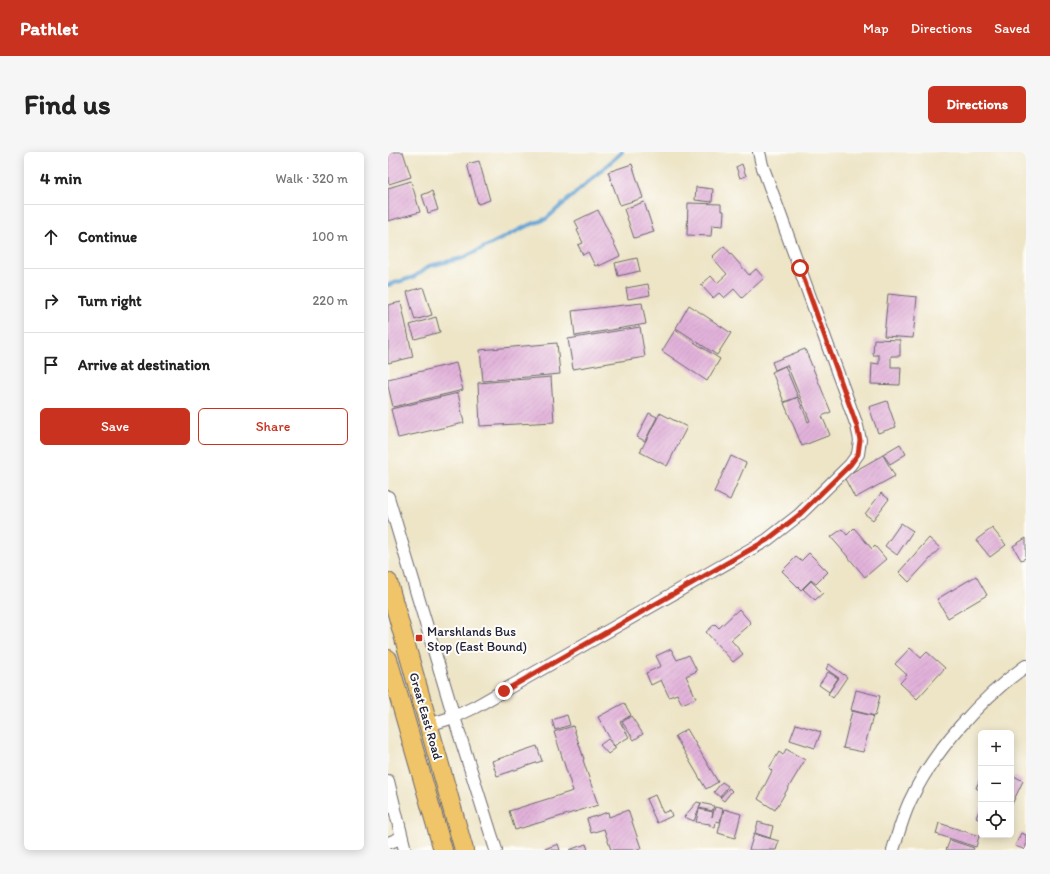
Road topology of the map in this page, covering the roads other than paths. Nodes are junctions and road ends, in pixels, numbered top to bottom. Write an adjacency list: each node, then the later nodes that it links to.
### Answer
1 (759, 152): 6 (street)
2 (388, 497): 6 (street)
3 (388, 582): 7 (main road, Great East Road)
4 (388, 659): 11 (main road, Great East Road)
5 (1026, 666): 14 (street)
6 (454, 717): 7 (street); 13 (street)
7 (428, 725): 12 (main road, Great East Road)
8 (388, 781): 10 (street)
9 (388, 843): 10 (street)
10 (403, 844)
11 (443, 850)
12 (464, 850)
13 (496, 850)
14 (893, 850)

